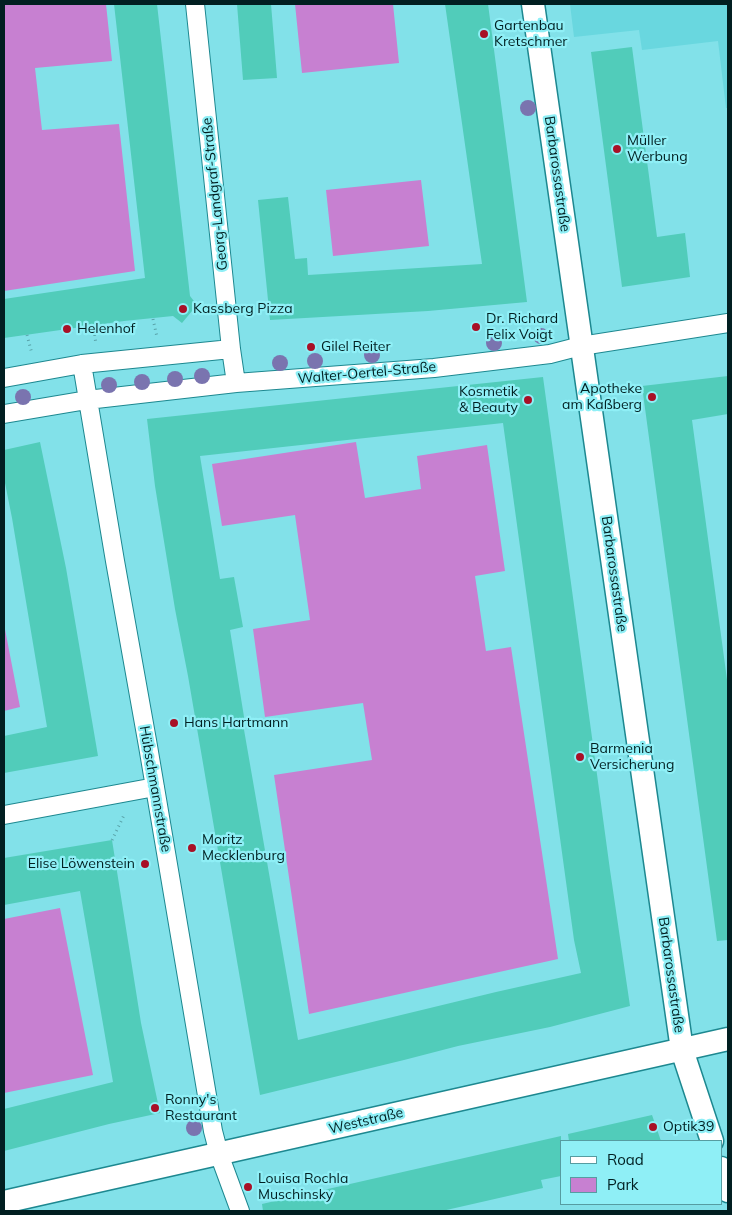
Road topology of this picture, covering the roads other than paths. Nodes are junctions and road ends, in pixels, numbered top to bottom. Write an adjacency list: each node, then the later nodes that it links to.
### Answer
1 (196, 4): 5 (street, Georg-Landgraf-Straße)
2 (533, 4): 4 (street, Barbarossastraße)
3 (728, 324): 4 (street, Walter-Oertel-Straße)
4 (581, 346): 8 (street, Walter-Oertel-Straße); 14 (street, Barbarossastraße)
5 (231, 349): 6 (street); 8 (street, Georg-Landgraf-Straße)
6 (82, 364): 7 (street); 9 (street, Hübschmannstraße)
7 (4, 378)
8 (236, 384): 9 (street, Walter-Oertel-Straße)
9 (87, 400): 10 (street, Walter-Oertel-Straße); 11 (street, Hübschmannstraße)
10 (4, 414)
11 (155, 787): 12 (street); 16 (street, Hübschmannstraße)
12 (4, 815)
13 (728, 1039): 14 (street, Weststraße)
14 (682, 1050): 15 (street, Barbarossastraße); 16 (street, Weststraße)
15 (712, 1140)
16 (219, 1154): 19 (street, Weststraße); 20 (street, Hübschmannstraße)
17 (722, 1171): 18 (street)
18 (728, 1191)
19 (4, 1202)
20 (240, 1211)

